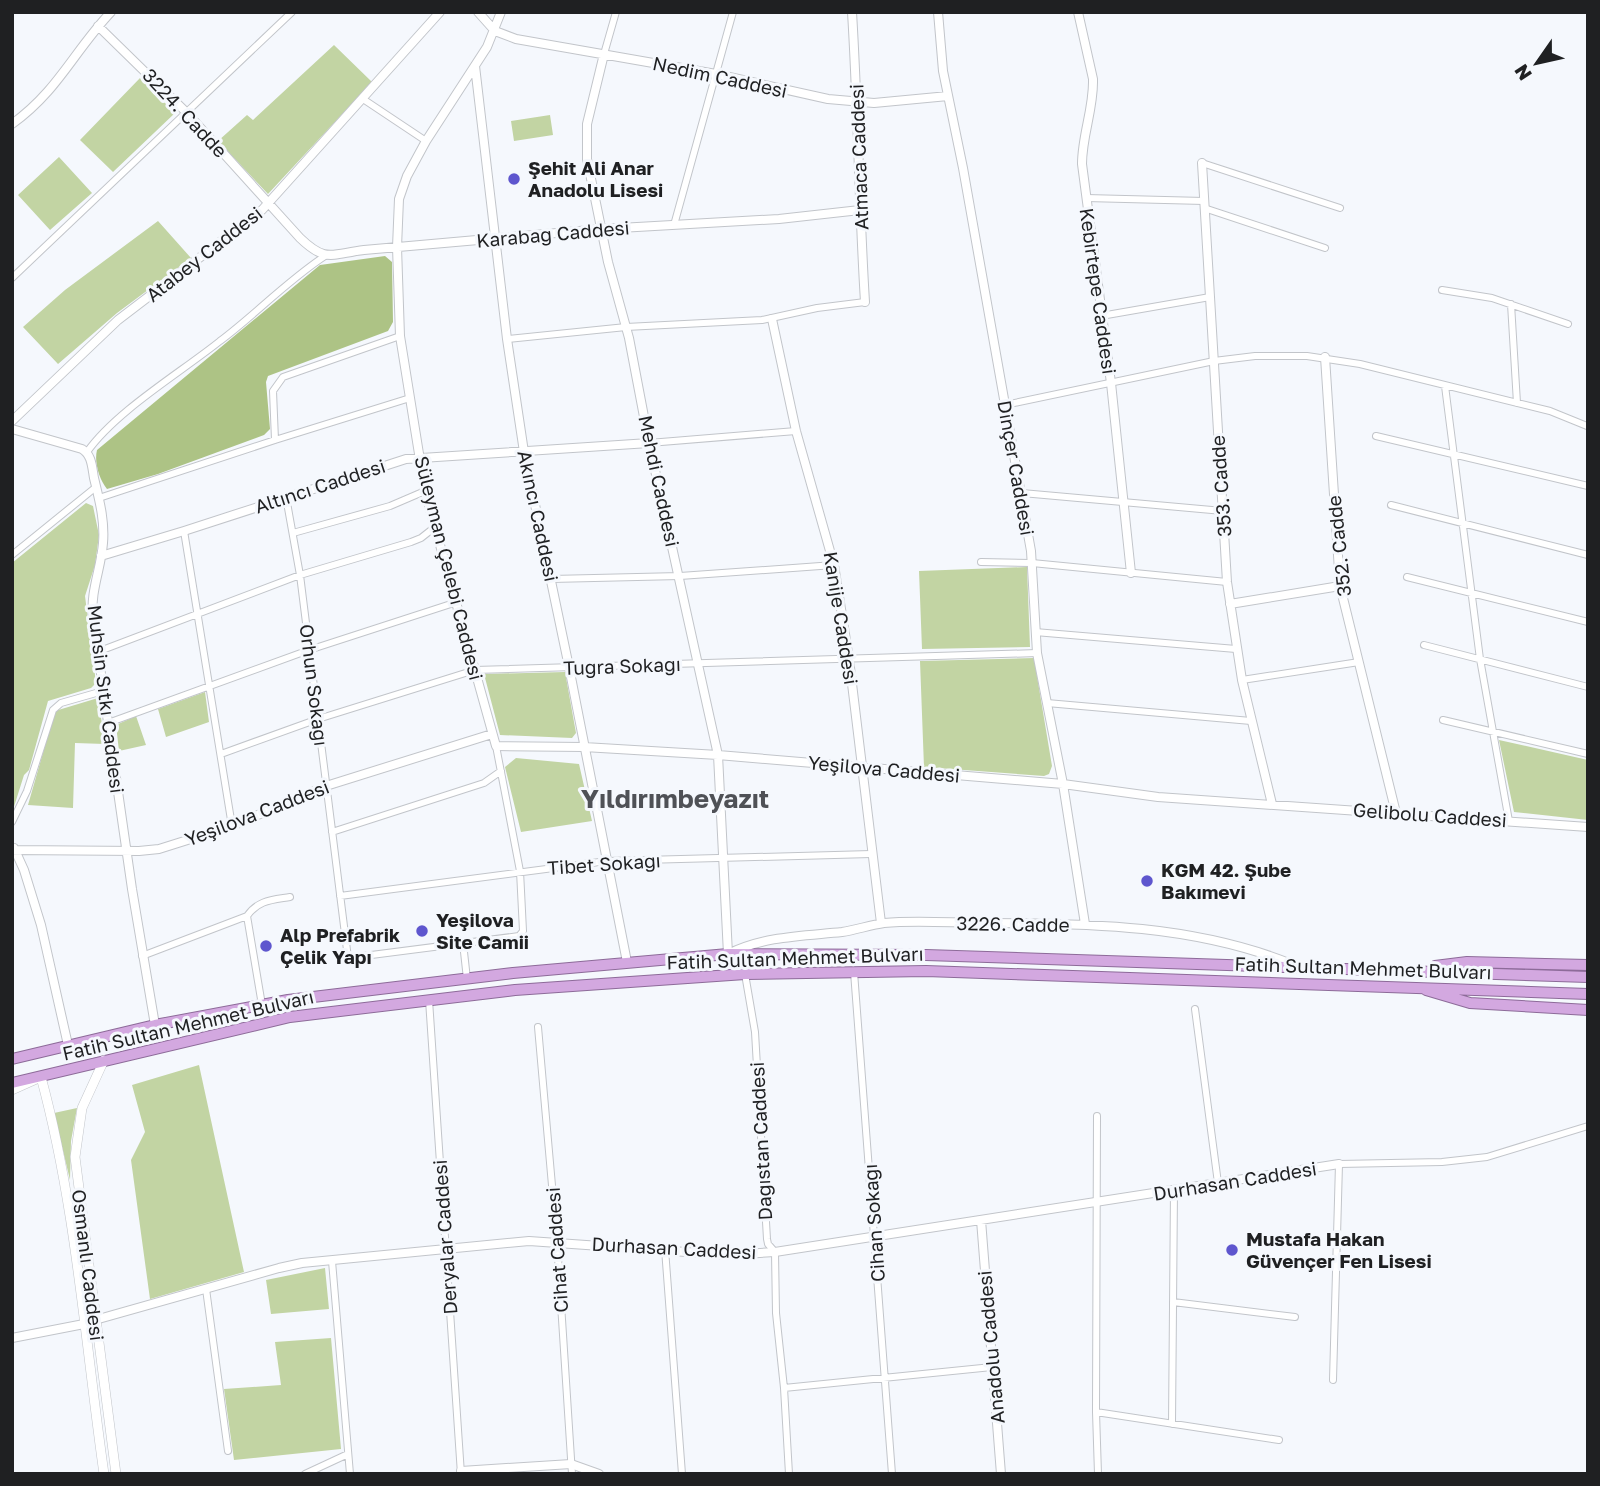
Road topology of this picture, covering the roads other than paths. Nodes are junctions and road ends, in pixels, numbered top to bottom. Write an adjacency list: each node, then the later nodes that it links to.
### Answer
1 (111, 12): 11 (street)
2 (292, 12): 19 (street)
3 (440, 12): 17 (street, Atabey Caddesi)
4 (478, 12): 12 (street)
5 (501, 12): 12 (street, Süleyman Çelebi Caddesi)
6 (616, 12): 13 (street, Mehdi Caddesi)
7 (733, 12): 15 (street)
8 (852, 12): 18 (street, Atmaca Caddesi)
9 (938, 12): 16 (street, Dinçer Caddesi)
10 (1078, 12): 23 (street, Kebirtepe Caddesi)
11 (98, 26): 19 (street, 3224. Cadde); 20 (street)
12 (495, 32): 13 (street, Nedim Caddesi); 14 (street, Süleyman Çelebi Caddesi)
13 (604, 54): 15 (street, Nedim Caddesi); 29 (street, Mehdi Caddesi)
14 (475, 66): 21 (street, Süleyman Çelebi Caddesi); 30 (street, Akıncı Caddesi)
15 (716, 74): 18 (street, Nedim Caddesi); 28 (street)
16 (948, 96): 18 (street, Nedim Caddesi); 51 (street, Dinçer Caddesi)
17 (363, 99): 21 (street); 24 (street, Atabey Caddesi)
18 (858, 102): 27 (street, Atmaca Caddesi)
19 (187, 113): 24 (street, 3224. Cadde); 34 (street)
20 (12, 124)
21 (426, 141): 31 (street, Süleyman Çelebi Caddesi)
22 (1202, 163): 25 (street, 353. Cadde); 26 (street)
23 (1086, 198): 25 (street); 39 (street, Kebirtepe Caddesi)
24 (268, 204): 33 (street); 52 (street, Atabey Caddesi)
25 (1204, 204): 32 (street); 36 (street, 353. Cadde)
26 (1340, 208)
27 (860, 210): 28 (street, Karabağ Caddesi); 37 (street, Atmaca Caddesi)
28 (674, 225): 29 (street, Karabağ Caddesi)
29 (602, 229): 30 (street, Karabağ Caddesi); 42 (street, Mehdi Caddesi)
30 (495, 238): 31 (street, Karabağ Caddesi); 44 (street, Akıncı Caddesi)
31 (397, 247): 33 (street, Karabağ Caddesi); 43 (street, Süleyman Çelebi Caddesi)
32 (1325, 248)
33 (325, 256): 59 (street)
34 (12, 278)
35 (1442, 290): 38 (street)
36 (1210, 297): 39 (street); 46 (street, 353. Cadde)
37 (865, 303): 40 (street)
38 (1511, 304): 41 (street); 50 (street)
39 (1101, 316): 47 (street, Kebirtepe Caddesi)
40 (772, 319): 42 (street); 55 (street, Kanije Caddesi)
41 (1568, 324)
42 (626, 327): 44 (street); 58 (street, Mehdi Caddesi)
43 (400, 336): 49 (street, Süleyman Çelebi Caddesi); 57 (street)
44 (507, 339): 60 (street, Akıncı Caddesi)
45 (1325, 357): 46 (street); 48 (street); 88 (street, 352. Cadde)
46 (1213, 361): 47 (street); 71 (street, 353. Cadde)
47 (1111, 383): 51 (street); 69 (street, Kebirtepe Caddesi)
48 (1445, 386): 50 (street); 61 (street)
49 (410, 398): 57 (street); 62 (street, Süleyman Çelebi Caddesi)
50 (1517, 403): 53 (street)
51 (1005, 405): 66 (street, Dinçer Caddesi)
52 (12, 421)
53 (1587, 426)
54 (12, 429): 59 (street)
55 (796, 431): 58 (street, Altıncı Caddesi); 81 (street, Kanije Caddesi)
56 (1376, 436): 61 (street)
57 (275, 440): 68 (street)
58 (649, 443): 60 (street, Altıncı Caddesi); 84 (street, Mehdi Caddesi)
59 (87, 452): 64 (street, Muhsin Sıtkı Caddesi)
60 (524, 452): 62 (street, Altıncı Caddesi); 86 (street, Akıncı Caddesi)
61 (1453, 454): 63 (street); 72 (street)
62 (419, 456): 65 (street, Süleyman Çelebi Caddesi); 67 (street, Altıncı Caddesi)
63 (1588, 486)
64 (96, 487): 68 (street, Muhsin Sıtkı Caddesi); 76 (street)
65 (425, 491): 73 (street, Süleyman Çelebi Caddesi); 75 (street)
66 (1022, 493): 69 (street); 80 (street, Dinçer Caddesi)
67 (286, 497): 74 (street, Altıncı Caddesi); 75 (street, Orhun Sokağı)
68 (99, 498): 78 (street, Muhsin Sıtkı Caddesi)
69 (1124, 502): 71 (street); 82 (street, Kebirtepe Caddesi)
70 (1391, 505): 72 (street)
71 (1223, 511): 87 (street, 353. Cadde)
72 (1462, 523): 77 (street); 89 (street)
73 (435, 527): 83 (street); 90 (street, Süleyman Çelebi Caddesi)
74 (184, 531): 78 (street, Altıncı Caddesi); 92 (street)
75 (293, 533): 83 (street, Orhun Sokağı)
76 (12, 555)
77 (1588, 555)
78 (101, 556): 98 (street, Muhsin Sıtkı Caddesi)
79 (981, 562): 80 (street)
80 (1032, 563): 82 (street); 94 (street, Dinçer Caddesi)
81 (834, 565): 84 (street); 100 (street, Kanije Caddesi)
82 (1131, 573): 87 (street)
83 (300, 575): 92 (street); 97 (street, Orhun Sokağı)
84 (680, 576): 86 (street); 103 (street, Mehdi Caddesi)
85 (1407, 577): 89 (street)
86 (551, 579): 104 (street, Akıncı Caddesi)
87 (1227, 582): 91 (street, 353. Cadde)
88 (1340, 586): 91 (street); 102 (street, 352. Cadde)
89 (1472, 593): 93 (street); 101 (street)
90 (457, 602): 97 (street); 105 (street, Süleyman Çelebi Caddesi)
91 (1230, 604): 96 (street, 353. Cadde)
92 (198, 614): 98 (street); 107 (street)
93 (1588, 621)
94 (1035, 632): 96 (street); 99 (street, Dinçer Caddesi)
95 (1424, 645): 101 (street)
96 (1236, 649): 106 (street, 353. Cadde)
97 (310, 650): 107 (street); 111 (street, Orhun Sokağı)
98 (97, 652): 109 (street, Muhsin Sıtkı Caddesi)
99 (1037, 653): 100 (street, Tuğra Sokağı); 110 (street, Dinçer Caddesi)
100 (849, 659): 103 (street, Tuğra Sokağı); 122 (street, Kanije Caddesi)
101 (1480, 659): 108 (street); 115 (street)
102 (1359, 662): 106 (street); 127 (street, 352. Cadde)
103 (698, 664): 104 (street, Tuğra Sokağı); 121 (street, Mehdi Caddesi)
104 (569, 667): 105 (street, Tuğra Sokağı); 118 (street, Akıncı Caddesi)
105 (475, 670): 111 (street, Tuğra Sokağı); 116 (street, Süleyman Çelebi Caddesi)
106 (1242, 680): 113 (street, 353. Cadde)
107 (209, 685): 114 (street); 119 (street)
108 (1588, 687)
109 (103, 691): 114 (street, Muhsin Sıtkı Caddesi); 129 (street)
110 (1047, 703): 113 (street); 124 (street, Dinçer Caddesi)
111 (318, 719): 119 (street, Tuğra Sokağı); 125 (street, Orhun Sokağı)
112 (1443, 720): 115 (street)
113 (1251, 721): 126 (street, 353. Cadde)
114 (108, 723): 134 (street, Muhsin Sıtkı Caddesi)
115 (1492, 733): 120 (street); 128 (street)
116 (492, 734): 117 (street, Süleyman Çelebi Caddesi); 125 (street, Yeşilova Caddesi)
117 (496, 746): 118 (street, Yeşilova Caddesi); 123 (street, Süleyman Çelebi Caddesi)
118 (584, 747): 121 (street, Yeşilova Caddesi); 137 (street, Akıncı Caddesi)
119 (221, 754): 130 (street)
120 (1588, 754)
121 (718, 755): 122 (street, Yeşilova Caddesi); 136 (street, Mehdi Caddesi)
122 (861, 766): 124 (street, Yeşilova Caddesi); 135 (street, Kanije Caddesi)
123 (501, 771): 132 (street); 138 (street, Süleyman Çelebi Caddesi)
124 (1063, 784): 126 (street, Yeşilova Caddesi); 143 (street, Dinçer Caddesi)
125 (326, 786): 130 (street, Yeşilova Caddesi); 132 (street, Orhun Sokağı)
126 (1272, 804): 127 (street, Gelibolu Caddesi)
127 (1396, 813): 128 (street, Gelibolu Caddesi)
128 (1509, 821): 131 (street, Gelibolu Caddesi)
129 (12, 822)
130 (232, 825): 134 (street, Yeşilova Caddesi)
131 (1588, 827)
132 (332, 832): 139 (street, Orhun Sokağı)
133 (13, 848): 134 (street, Yeşilova Caddesi); 163 (street)
134 (127, 851): 146 (street, Muhsin Sıtkı Caddesi)
135 (871, 854): 136 (street, Tibet Sokağı); 142 (street, Kanije Caddesi)
136 (724, 857): 137 (street, Tibet Sokağı); 145 (street, Mehdi Caddesi)
137 (607, 861): 138 (street, Tibet Sokağı); 147 (street, Akıncı Caddesi)
138 (520, 871): 139 (street, Tibet Sokağı); 144 (street, Süleyman Çelebi Caddesi)
139 (340, 896): 144 (street, Orhun Sokağı)
140 (290, 897): 141 (street)
141 (247, 916): 146 (street); 158 (street)
142 (881, 923): 143 (street, 3226. Cadde); 145 (street, 3226. Cadde)
143 (1085, 924): 149 (street, 3226. Cadde)
144 (463, 943): 154 (street)
145 (728, 954): 147 (highway, Fatih Sultan Mehmet Bulvarı); 149 (highway, Fatih Sultan Mehmet Bulvarı)
146 (142, 956): 161 (street, Muhsin Sıtkı Caddesi)
147 (627, 962): 154 (highway, Fatih Sultan Mehmet Bulvarı)
148 (1588, 965): 150 (highway)
149 (1297, 966): 150 (highway, Fatih Sultan Mehmet Bulvarı)
150 (1419, 970): 153 (highway, Fatih Sultan Mehmet Bulvarı)
151 (854, 972): 152 (highway, Fatih Sultan Mehmet Bulvarı); 155 (highway, Fatih Sultan Mehmet Bulvarı); 176 (street, Cihan Sokağı)
152 (745, 974): 157 (highway, Fatih Sultan Mehmet Bulvarı); 180 (street, Dağıstan Caddesi)
153 (1588, 977)
154 (467, 979): 158 (highway, Fatih Sultan Mehmet Bulvarı)
155 (1417, 986): 156 (highway, Fatih Sultan Mehmet Bulvarı); 160 (highway)
156 (1588, 994)
157 (429, 1000): 165 (highway, Fatih Sultan Mehmet Bulvarı); 179 (street, Deryalar Caddesi)
158 (262, 1005): 161 (highway, Fatih Sultan Mehmet Bulvarı)
159 (1195, 1009): 172 (street)
160 (1588, 1010)
161 (155, 1025): 163 (highway, Fatih Sultan Mehmet Bulvarı)
162 (538, 1027): 177 (street, Cihat Caddesi)
163 (68, 1045): 164 (highway, Fatih Sultan Mehmet Bulvarı)
164 (12, 1059)
165 (104, 1060): 166 (highway, Fatih Sultan Mehmet Bulvarı); 185 (main road, Osmanlı Caddesi)
166 (41, 1077): 167 (highway, Fatih Sultan Mehmet Bulvarı); 168 (main road); 186 (main road, Osmanlı Caddesi)
167 (12, 1083)
168 (12, 1090)
169 (1097, 1116): 174 (street)
170 (1588, 1126): 171 (street)
171 (1339, 1164): 172 (street, Durhasan Caddesi); 190 (street)
172 (1218, 1183): 173 (street, Durhasan Caddesi)
173 (1174, 1190): 174 (street, Durhasan Caddesi); 183 (street)
174 (1098, 1202): 175 (street, Durhasan Caddesi); 192 (street)
175 (981, 1220): 176 (street, Durhasan Caddesi); 188 (street, Anadolu Caddesi)
176 (875, 1236): 180 (street, Durhasan Caddesi); 189 (street, Cihan Sokağı)
177 (556, 1242): 178 (street, Durhasan Caddesi); 179 (street, Durhasan Caddesi); 197 (street, Cihat Caddesi)
178 (665, 1249): 180 (street, Durhasan Caddesi); 204 (street)
179 (446, 1251): 181 (street, Durhasan Caddesi); 198 (street, Deryalar Caddesi)
180 (775, 1252): 191 (street, Dağıstan Caddesi)
181 (332, 1261): 182 (street, Durhasan Caddesi); 196 (street)
182 (206, 1289): 185 (street, Durhasan Caddesi); 195 (street)
183 (1173, 1302): 184 (street); 193 (street)
184 (1296, 1317)
185 (95, 1321): 200 (main road, Osmanlı Caddesi)
186 (84, 1324): 187 (street); 199 (main road, Osmanlı Caddesi)
187 (12, 1338)
188 (992, 1367): 189 (street); 207 (street, Anadolu Caddesi)
189 (884, 1378): 191 (street); 206 (street, Cihan Sokağı)
190 (1333, 1380)
191 (784, 1388): 205 (street, Dağıstan Caddesi)
192 (1096, 1412): 193 (street); 208 (street)
193 (1172, 1424): 194 (street)
194 (1279, 1440)
195 (228, 1451)
196 (348, 1454): 201 (street); 202 (street)
197 (572, 1469): 198 (street); 203 (street)
198 (461, 1473)
199 (104, 1474)
200 (116, 1474)
201 (305, 1474)
202 (350, 1474)
203 (599, 1474)
204 (682, 1474)
205 (789, 1474)
206 (891, 1474)
207 (1001, 1474)
208 (1098, 1474)

